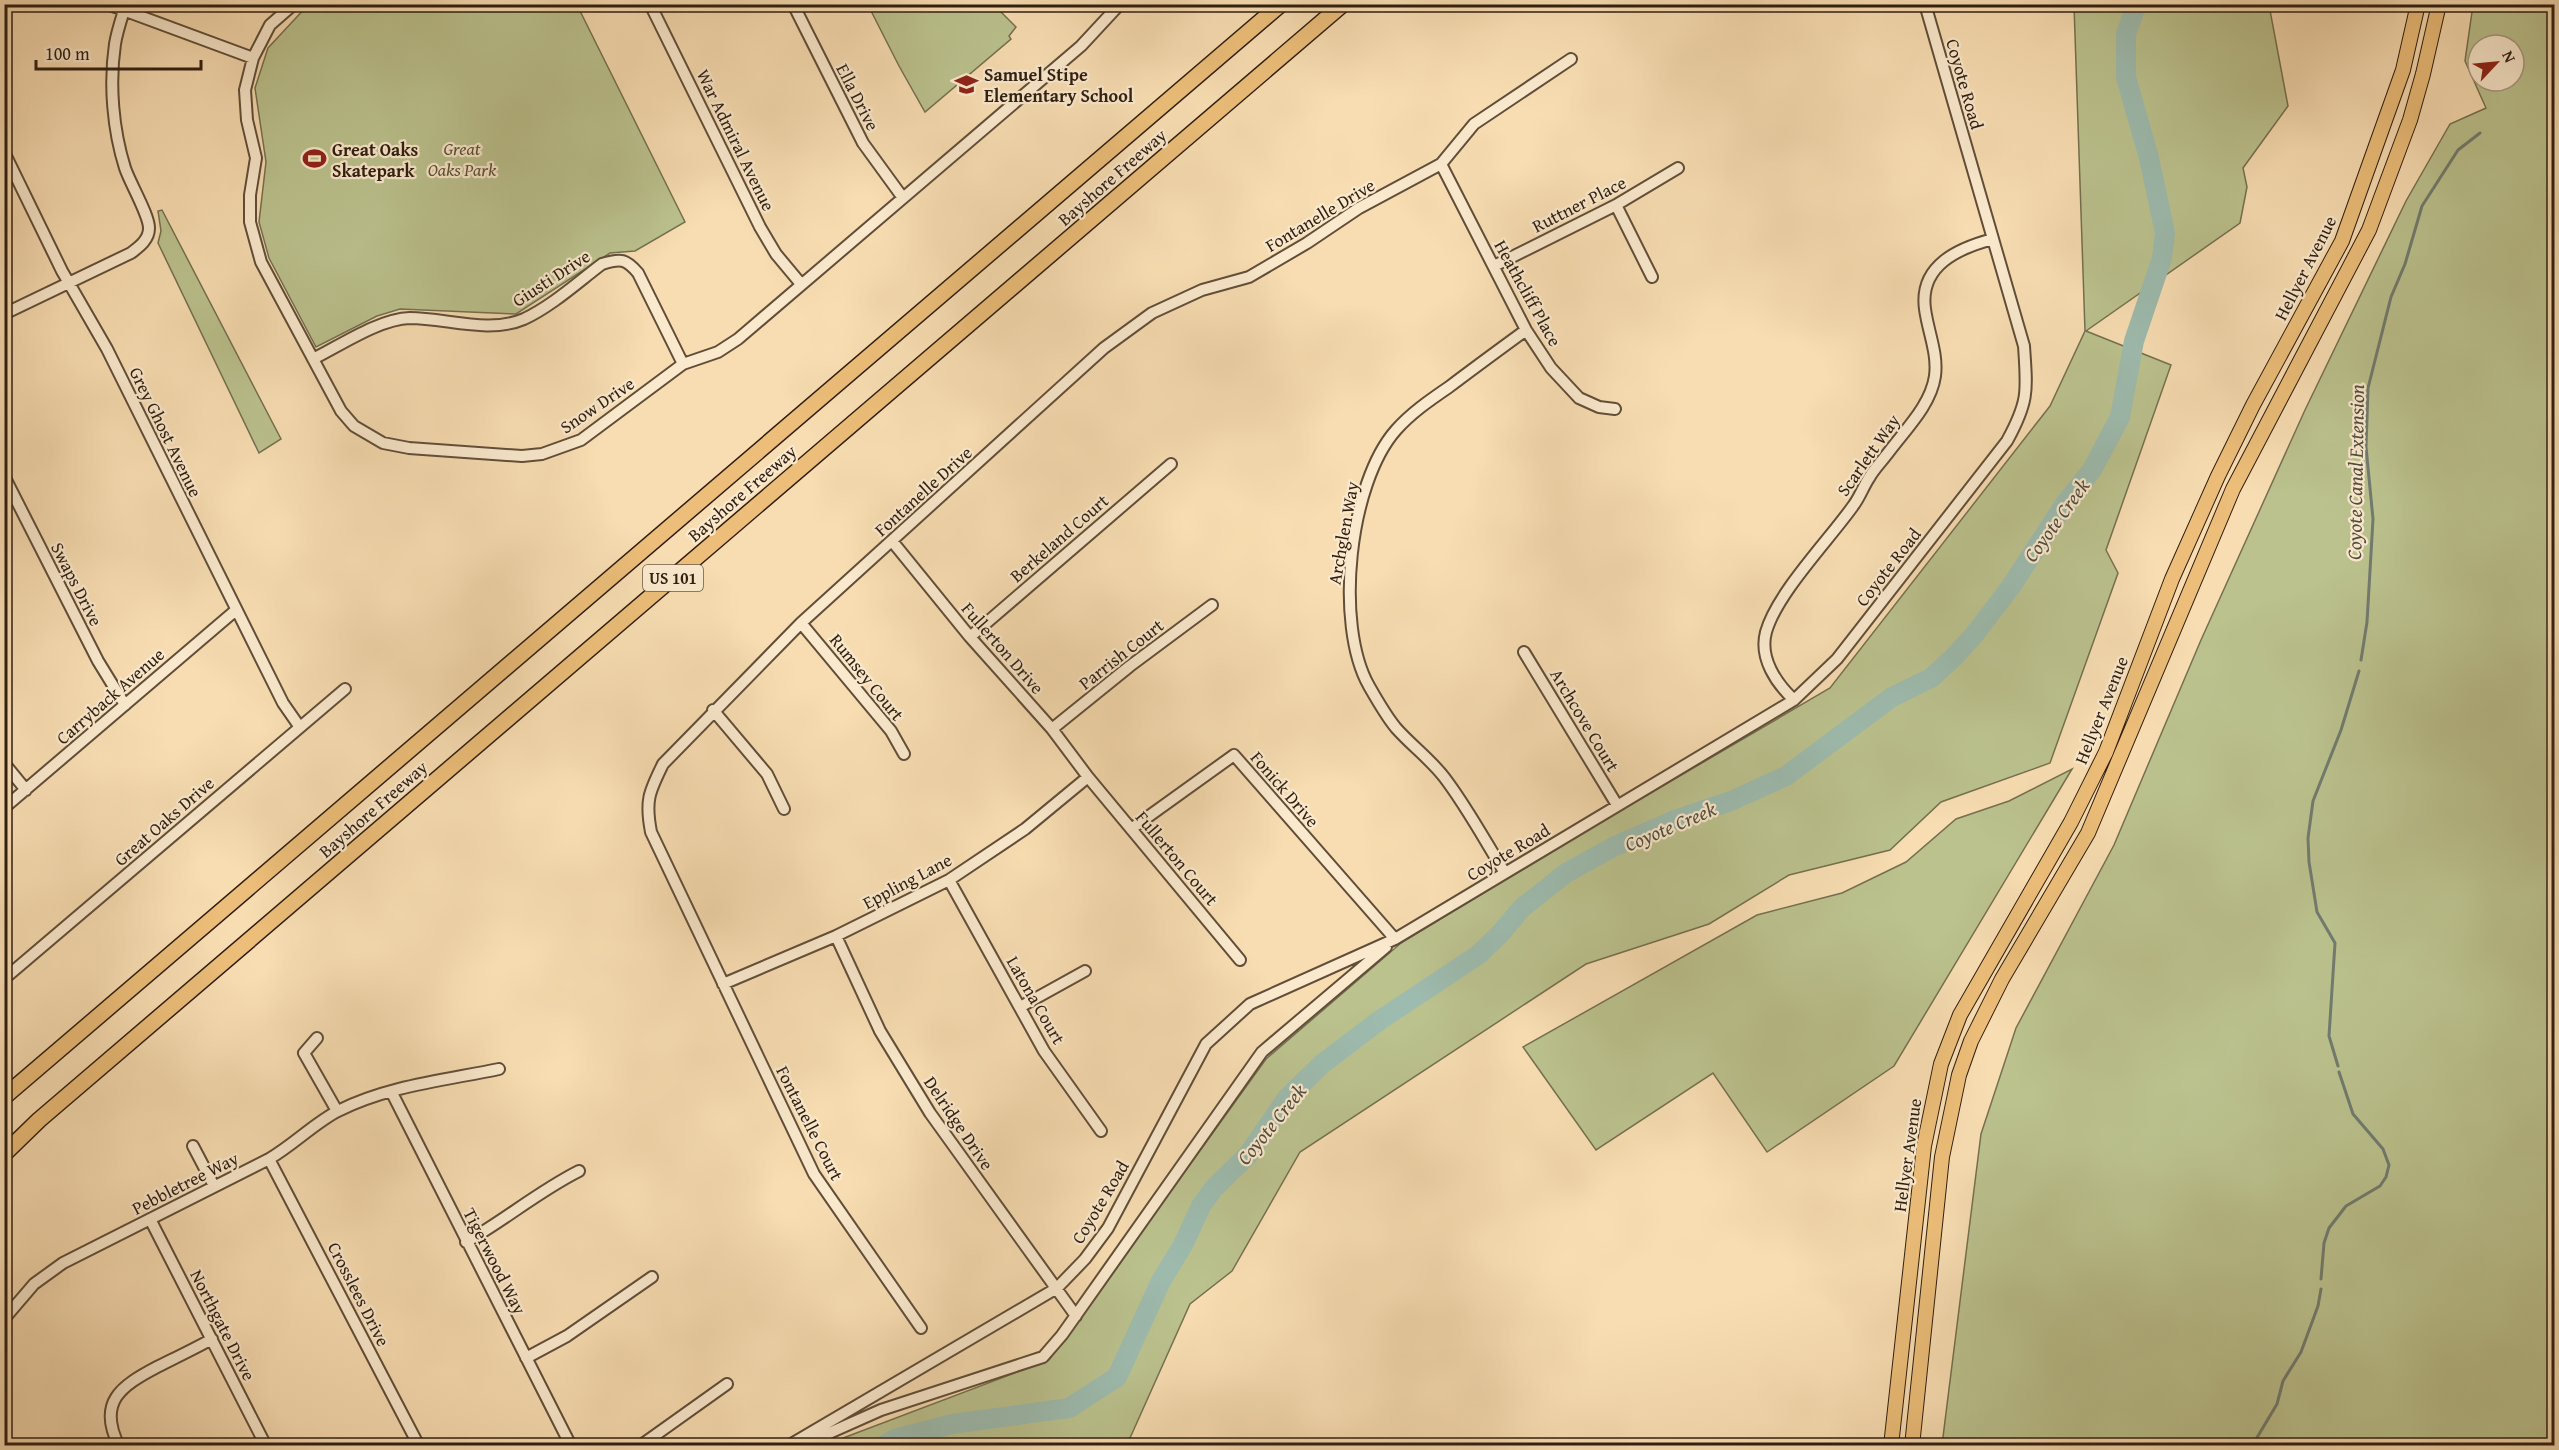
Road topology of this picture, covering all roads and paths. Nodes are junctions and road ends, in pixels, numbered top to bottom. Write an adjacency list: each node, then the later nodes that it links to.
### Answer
1 (107, 4): 11 (street)
2 (294, 4): 12 (street, Snow Drive)
3 (650, 4): 25 (street, War Admiral Avenue)
4 (794, 4): 19 (street, Ella Drive)
5 (1120, 4): 19 (street, Snow Drive)
6 (1281, 4): 67 (highway, Bayshore Freeway / US 101)
7 (1343, 4): 71 (highway, Bayshore Freeway / US 101)
8 (1925, 4): 21 (street, Coyote Road)
9 (2418, 4): 14 (main road, Hellyer Avenue)
10 (2439, 4): 15 (main road, Hellyer Avenue)
11 (125, 8): 12 (street); 24 (street)
12 (253, 58): 28 (street, Snow Drive)
13 (1571, 59): 17 (street)
14 (2403, 70): 15 (main road); 58 (main road, Hellyer Avenue)
15 (2423, 74): 60 (main road, Hellyer Avenue)
16 (4, 152): 24 (street, Grey Ghost Avenue)
17 (1441, 164): 22 (street, Heathcliff Place); 33 (street, Fontanelle Drive)
18 (1678, 168): 20 (street, Ruttner Place)
19 (903, 198): 25 (street, Snow Drive)
20 (1616, 205): 22 (street, Ruttner Place); 23 (street)
21 (1993, 239): 40 (street, Coyote Road); 40 (street, Scarlett Way)
22 (1494, 266): 27 (street, Heathcliff Place)
23 (1652, 277)
24 (69, 283): 26 (street); 35 (street, Grey Ghost Avenue)
25 (801, 284): 29 (street, Snow Drive)
26 (4, 314)
27 (1526, 330): 30 (street, Heathcliff Place); 53 (street, Archglen Way)
28 (314, 359): 29 (street, Snow Drive); 29 (street, Giusti Drive)
29 (683, 364)
30 (1615, 409)
31 (1171, 464): 37 (street, Berkeland Court)
32 (4, 476): 41 (street, Swaps Drive)
33 (892, 541): 36 (street, Fontanelle Drive); 37 (street, Fullerton Drive)
34 (1212, 605): 44 (street, Parrish Court)
35 (236, 610): 41 (street, Carryback Avenue); 43 (street, Grey Ghost Avenue)
36 (801, 623): 42 (street, Fontanelle Drive); 45 (street, Rumsey Court)
37 (970, 637): 44 (street, Fullerton Drive)
38 (1524, 652): 49 (street, Archcove Court)
39 (345, 689): 43 (street, Great Oaks Drive)
40 (1794, 700): 49 (street, Coyote Road)
41 (125, 705): 48 (street, Carryback Avenue)
42 (713, 710): 51 (street); 62 (street, Fontanelle Drive)
43 (299, 726): 61 (street, Great Oaks Drive)
44 (1052, 729): 47 (street, Fullerton Drive)
45 (904, 754)
46 (4, 764): 48 (street)
47 (1088, 777): 52 (street, Fullerton Court); 54 (street, Eppling Lane)
48 (26, 790): 50 (street, Carryback Avenue)
49 (1617, 806): 53 (street, Coyote Road)
50 (4, 808)
51 (784, 809)
52 (1131, 829): 56 (street, Fonick Drive); 57 (street, Fullerton Court)
53 (1505, 873): 56 (street, Coyote Road)
54 (949, 880): 55 (street, Eppling Lane); 63 (street, Latona Court)
55 (836, 936): 62 (street, Eppling Lane); 78 (street, Delridge Drive)
56 (1395, 939): 78 (street, Coyote Road); 79 (street, Coyote Road)
57 (1240, 960)
58 (1984, 970): 60 (main road); 85 (main road, Hellyer Avenue)
59 (1085, 971): 63 (street)
60 (2002, 979): 86 (main road, Hellyer Avenue)
61 (4, 980)
62 (723, 984): 81 (street, Fontanelle Court)
63 (1020, 1007): 69 (street, Latona Court)
64 (317, 1038): 68 (street)
65 (499, 1068): 66 (street, Pebbletree Way)
66 (391, 1091): 68 (street, Pebbletree Way); 76 (street, Tigerwood Way)
67 (4, 1097)
68 (337, 1112): 72 (street, Pebbletree Way)
69 (1101, 1131)
70 (193, 1146): 74 (street)
71 (4, 1154)
72 (269, 1158): 74 (street, Pebbletree Way); 89 (street, Crosslees Drive)
73 (579, 1171): 76 (street)
74 (214, 1186): 75 (street, Pebbletree Way)
75 (150, 1219): 80 (street, Pebbletree Way); 82 (street, Northgate Drive)
76 (466, 1242): 83 (street, Tigerwood Way)
77 (652, 1277): 83 (street)
78 (1057, 1288): 79 (street, Delridge Drive); 92 (street, Coyote Road)
79 (1076, 1316): 93 (street, Coyote Road)
80 (4, 1319)
81 (921, 1328)
82 (212, 1340): 87 (street); 88 (street, Northgate Drive)
83 (526, 1358): 90 (street, Tigerwood Way)
84 (727, 1384): 91 (street)
85 (1893, 1425): 86 (main road); 94 (main road, Hellyer Avenue)
86 (1914, 1425): 95 (main road, Hellyer Avenue)
87 (119, 1446)
88 (266, 1446)
89 (418, 1446)
90 (571, 1446)
91 (640, 1446)
92 (788, 1446)
93 (800, 1446)
94 (1891, 1446)
95 (1912, 1446)

